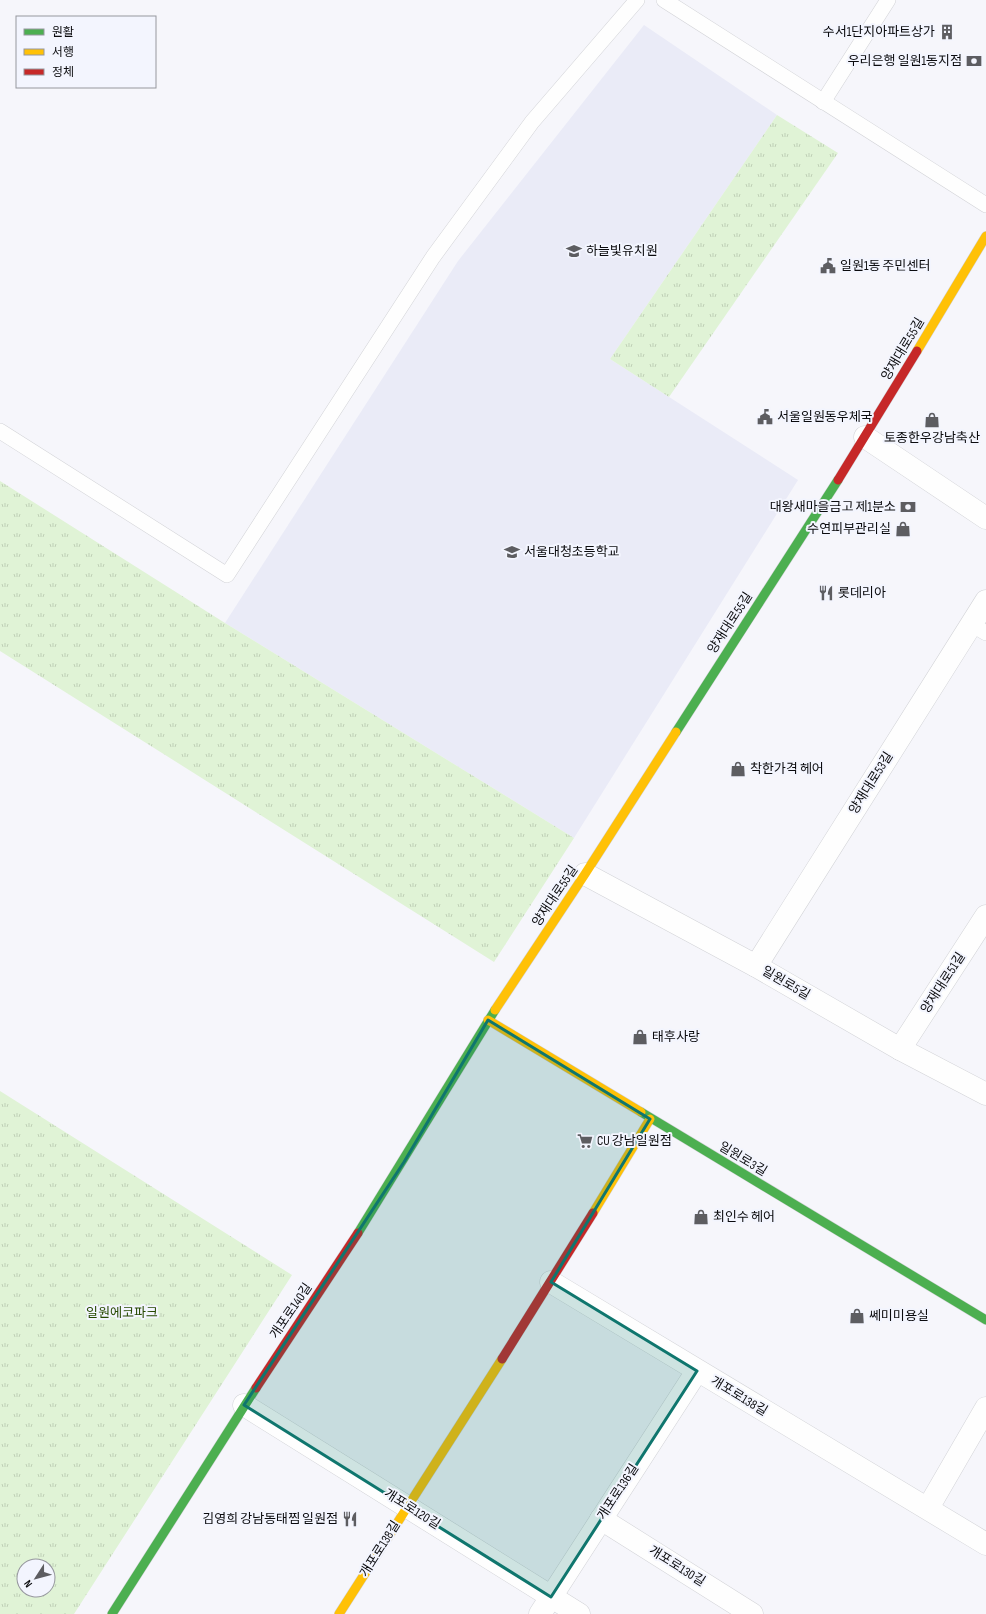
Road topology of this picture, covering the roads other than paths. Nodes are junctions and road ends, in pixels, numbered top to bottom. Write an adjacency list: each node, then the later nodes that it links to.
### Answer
1 (637, 0): 7 (lane)
2 (664, 0): 4 (lane)
3 (888, 0): 4 (lane)
4 (823, 102): 5 (lane)
5 (986, 205)
6 (986, 236): 8 (street, 양재대로55길)
7 (0, 431)
8 (865, 437): 9 (street); 12 (street, 양재대로55길)
9 (986, 518)
10 (986, 601): 11 (street, 양재대로53길)
11 (979, 629): 14 (street, 양재대로53길)
12 (585, 874): 14 (street, 일원로5길); 15 (street, 양재대로55길)
13 (986, 916): 16 (street, 양재대로51길)
14 (756, 966): 16 (street, 일원로5길)
15 (488, 1020): 18 (street, 일원로3길); 22 (street, 개포로140길)
16 (900, 1049): 17 (street, 일원로5길)
17 (986, 1094)
18 (650, 1119): 19 (street, 개포로138길); 20 (street, 일원로3길)
19 (551, 1282): 21 (street, 개포로138길); 24 (street, 개포로138길)
20 (986, 1320)
21 (697, 1371): 25 (street, 개포로138길); 26 (street, 개포로136길)
22 (244, 1405): 24 (street, 개포로120길); 29 (street, 개포로140길)
23 (986, 1408): 25 (street)
24 (407, 1506): 28 (street, 개포로120길); 30 (street, 개포로138길)
25 (928, 1508): 27 (street, 개포로138길)
26 (601, 1519): 28 (street, 개포로136길); 32 (street, 개포로130길)
27 (986, 1544)
28 (546, 1605): 31 (street, 개포로120길)
29 (112, 1614)
30 (339, 1614)
31 (579, 1614)
32 (752, 1614)

